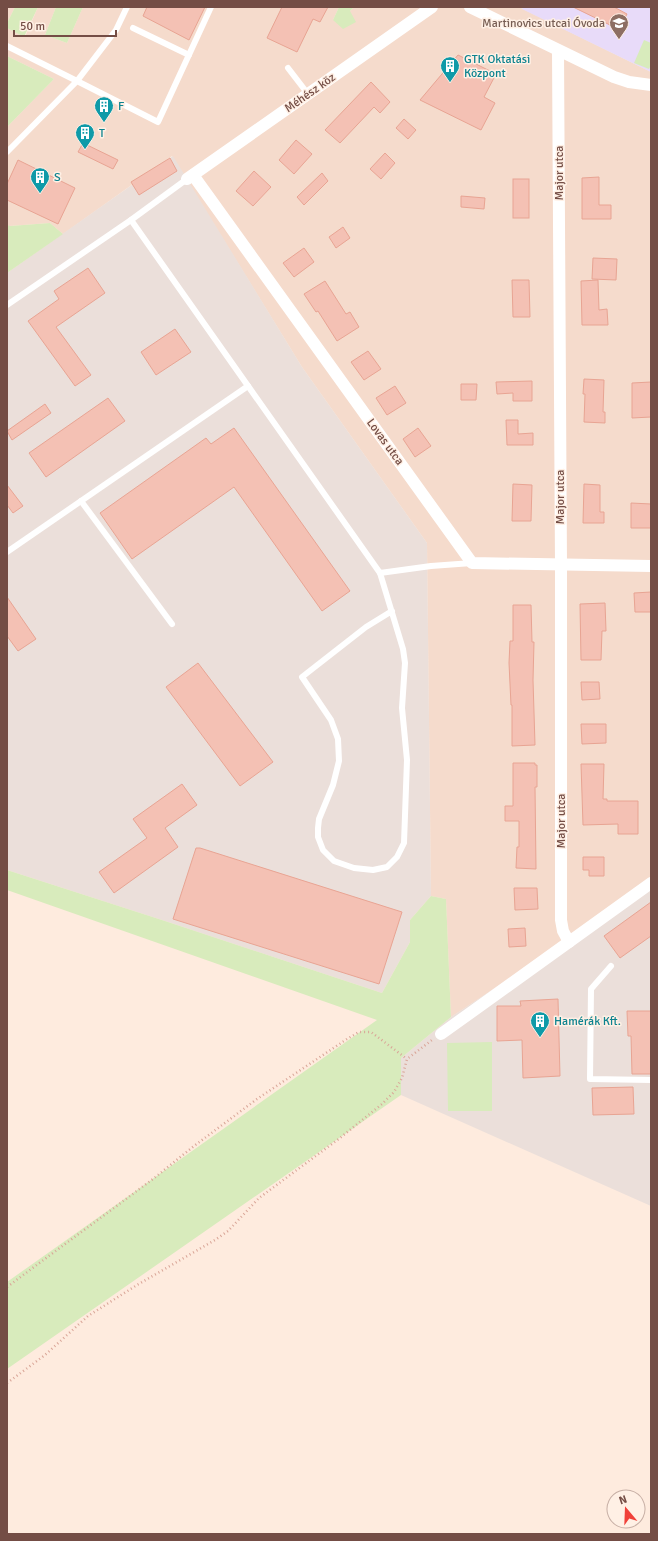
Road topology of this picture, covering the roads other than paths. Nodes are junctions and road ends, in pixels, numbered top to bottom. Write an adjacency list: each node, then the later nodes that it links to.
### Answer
1 (127, 7): 10 (lane)
2 (211, 7): 8 (lane)
3 (432, 7): 12 (street, Méhész köz)
4 (470, 7): 7 (street)
5 (133, 28): 8 (lane)
6 (7, 46): 10 (lane)
7 (558, 51): 11 (street); 21 (street, Major utca)
8 (189, 55): 10 (lane)
9 (288, 68): 12 (lane)
10 (77, 81): 13 (lane)
11 (651, 85)
12 (308, 94): 14 (street, Méhész köz)
13 (7, 152)
14 (190, 177): 15 (lane); 20 (street, Lovas utca)
15 (131, 220): 16 (lane); 17 (lane)
16 (7, 305)
17 (248, 386): 18 (lane); 23 (lane)
18 (81, 501): 19 (lane); 25 (lane)
19 (7, 552)
20 (472, 563): 21 (street); 23 (lane)
21 (561, 565): 22 (street); 27 (street, Major utca)
22 (651, 566)
23 (380, 574): 24 (lane)
24 (392, 610): 24 (lane)
25 (172, 624)
26 (651, 883): 27 (street)
27 (569, 942): 29 (street)
28 (611, 966): 30 (lane)
29 (440, 1034)
30 (651, 1080)

